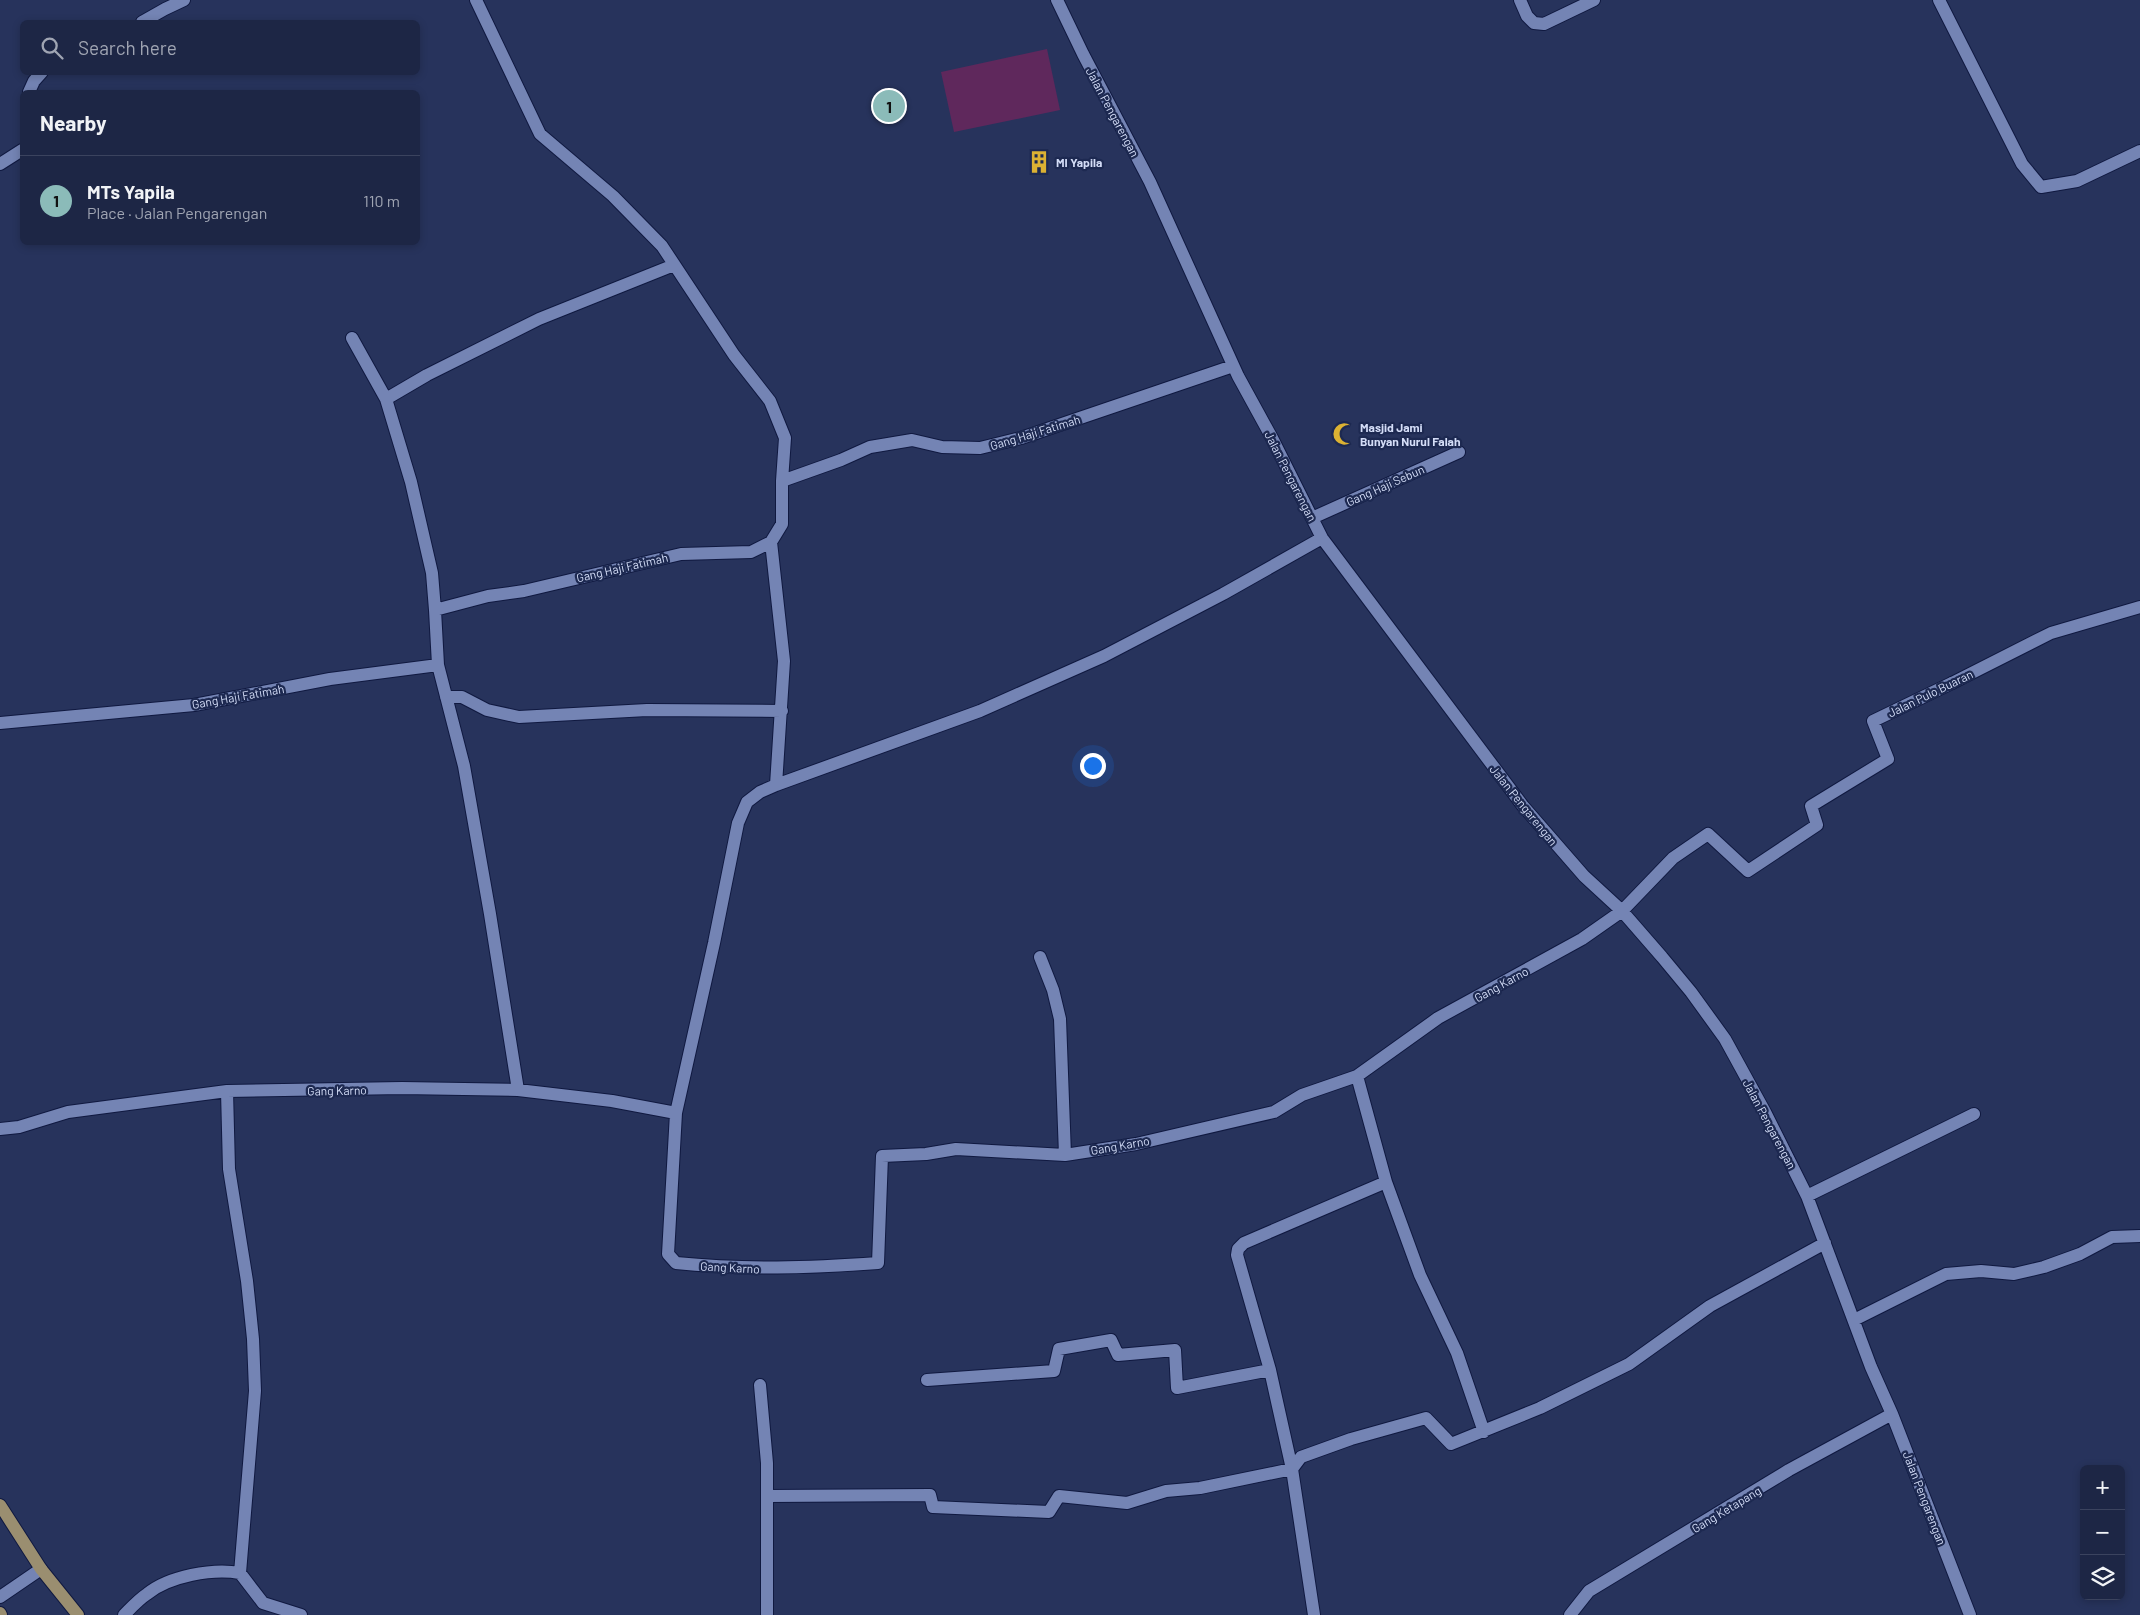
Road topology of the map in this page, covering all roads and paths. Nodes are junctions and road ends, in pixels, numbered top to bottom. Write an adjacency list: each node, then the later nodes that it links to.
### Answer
1 (184, 0): 7 (street)
2 (476, 0): 13 (street)
3 (1057, 0): 15 (street, Jalan Pengarengan)
4 (1520, 0): 5 (street)
5 (1594, 0)
6 (1939, 0): 10 (street)
7 (145, 20)
8 (39, 75): 9 (street)
9 (31, 90)
10 (2140, 150)
11 (20, 151): 12 (street)
12 (0, 164)
13 (674, 265): 16 (street); 18 (street)
14 (352, 338): 16 (street)
15 (1234, 366): 18 (street, Gang Haji Fatimah); 19 (street, Jalan Pengarengan)
16 (386, 399): 23 (street)
17 (1459, 452): 19 (street, Gang Haji Sebun)
18 (782, 481): 21 (street)
19 (1312, 518): 20 (street, Jalan Pengarengan)
20 (1322, 538): 28 (street); 29 (street, Jalan Pengarengan)
21 (771, 542): 23 (street, Gang Haji Fatimah); 26 (street)
22 (2140, 607): 29 (street, Jalan Pulo Buaran)
23 (435, 610): 24 (street)
24 (438, 665): 25 (street); 27 (street, Gang Haji Fatimah)
25 (446, 697): 26 (street); 32 (street)
26 (782, 711): 28 (street)
27 (0, 724)
28 (776, 785): 34 (street)
29 (1622, 911): 31 (street, Gang Karno); 39 (street, Jalan Pengarengan)
30 (1040, 957): 37 (street)
31 (1357, 1076): 37 (street, Gang Karno); 38 (street)
32 (518, 1090): 33 (street, Gang Karno); 34 (street, Gang Karno)
33 (227, 1091): 36 (street, Gang Karno); 52 (street)
34 (676, 1113): 37 (street, Gang Karno)
35 (1974, 1114): 39 (street)
36 (0, 1129)
37 (1065, 1155)
38 (1386, 1182): 43 (street); 47 (street)
39 (1807, 1196): 41 (street, Jalan Pengarengan)
40 (2140, 1236): 42 (street)
41 (1825, 1243): 42 (street, Jalan Pengarengan); 47 (street)
42 (1854, 1320): 46 (street, Jalan Pengarengan)
43 (1270, 1370): 44 (street); 48 (street)
44 (927, 1380)
45 (760, 1385): 49 (street)
46 (1892, 1414): 59 (street, Gang Ketapang); 60 (street, Jalan Pengarengan)
47 (1484, 1432): 48 (street)
48 (1292, 1469): 49 (street); 58 (street)
49 (768, 1496): 57 (street)
50 (0, 1506): 51 (main road)
51 (41, 1569): 53 (street); 54 (main road)
52 (240, 1573): 55 (street); 56 (street)
53 (0, 1597)
54 (78, 1615)
55 (124, 1615)
56 (301, 1615)
57 (767, 1615)
58 (1314, 1615)
59 (1570, 1615)
60 (1970, 1615)

